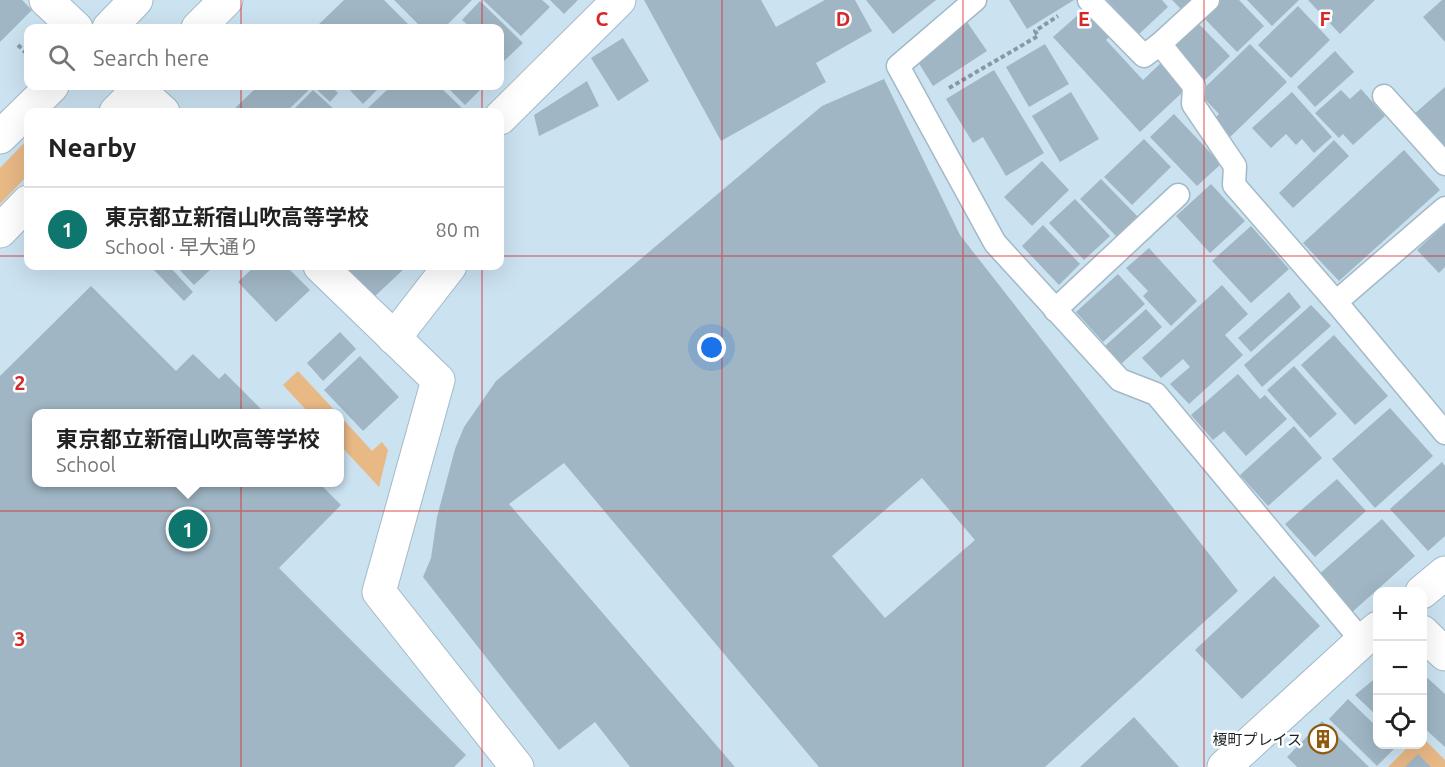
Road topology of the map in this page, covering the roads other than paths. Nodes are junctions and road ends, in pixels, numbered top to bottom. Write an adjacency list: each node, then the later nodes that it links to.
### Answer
1 (46, 0): 8 (street)
2 (136, 0): 9 (street)
3 (226, 0): 10 (street)
4 (619, 0): 20 (street)
5 (975, 0): 30 (lane)
6 (1089, 0): 11 (lane)
7 (1208, 0): 11 (lane)
8 (72, 24)
9 (113, 24)
10 (202, 24)
11 (1160, 44): 29 (lane)
12 (48, 90): 16 (street)
13 (135, 90): 17 (street)
14 (141, 90): 18 (street)
15 (1384, 96): 22 (lane)
16 (30, 108)
17 (120, 108)
18 (159, 108)
19 (24, 113): 21 (street)
20 (504, 114)
21 (0, 137)
22 (1445, 164)
23 (1178, 195): 30 (lane)
24 (24, 206): 26 (street)
25 (1445, 208): 29 (lane)
26 (0, 231)
27 (324, 270): 31 (street)
28 (447, 270): 31 (street)
29 (1336, 302): 32 (lane)
30 (1055, 310): 35 (lane)
31 (394, 338): 38 (street)
32 (1445, 433)
33 (1445, 573): 34 (street)
34 (1427, 588)
35 (1370, 635): 39 (street)
36 (1427, 637): 37 (street)
37 (1445, 654)
38 (517, 767)
39 (1224, 767)

